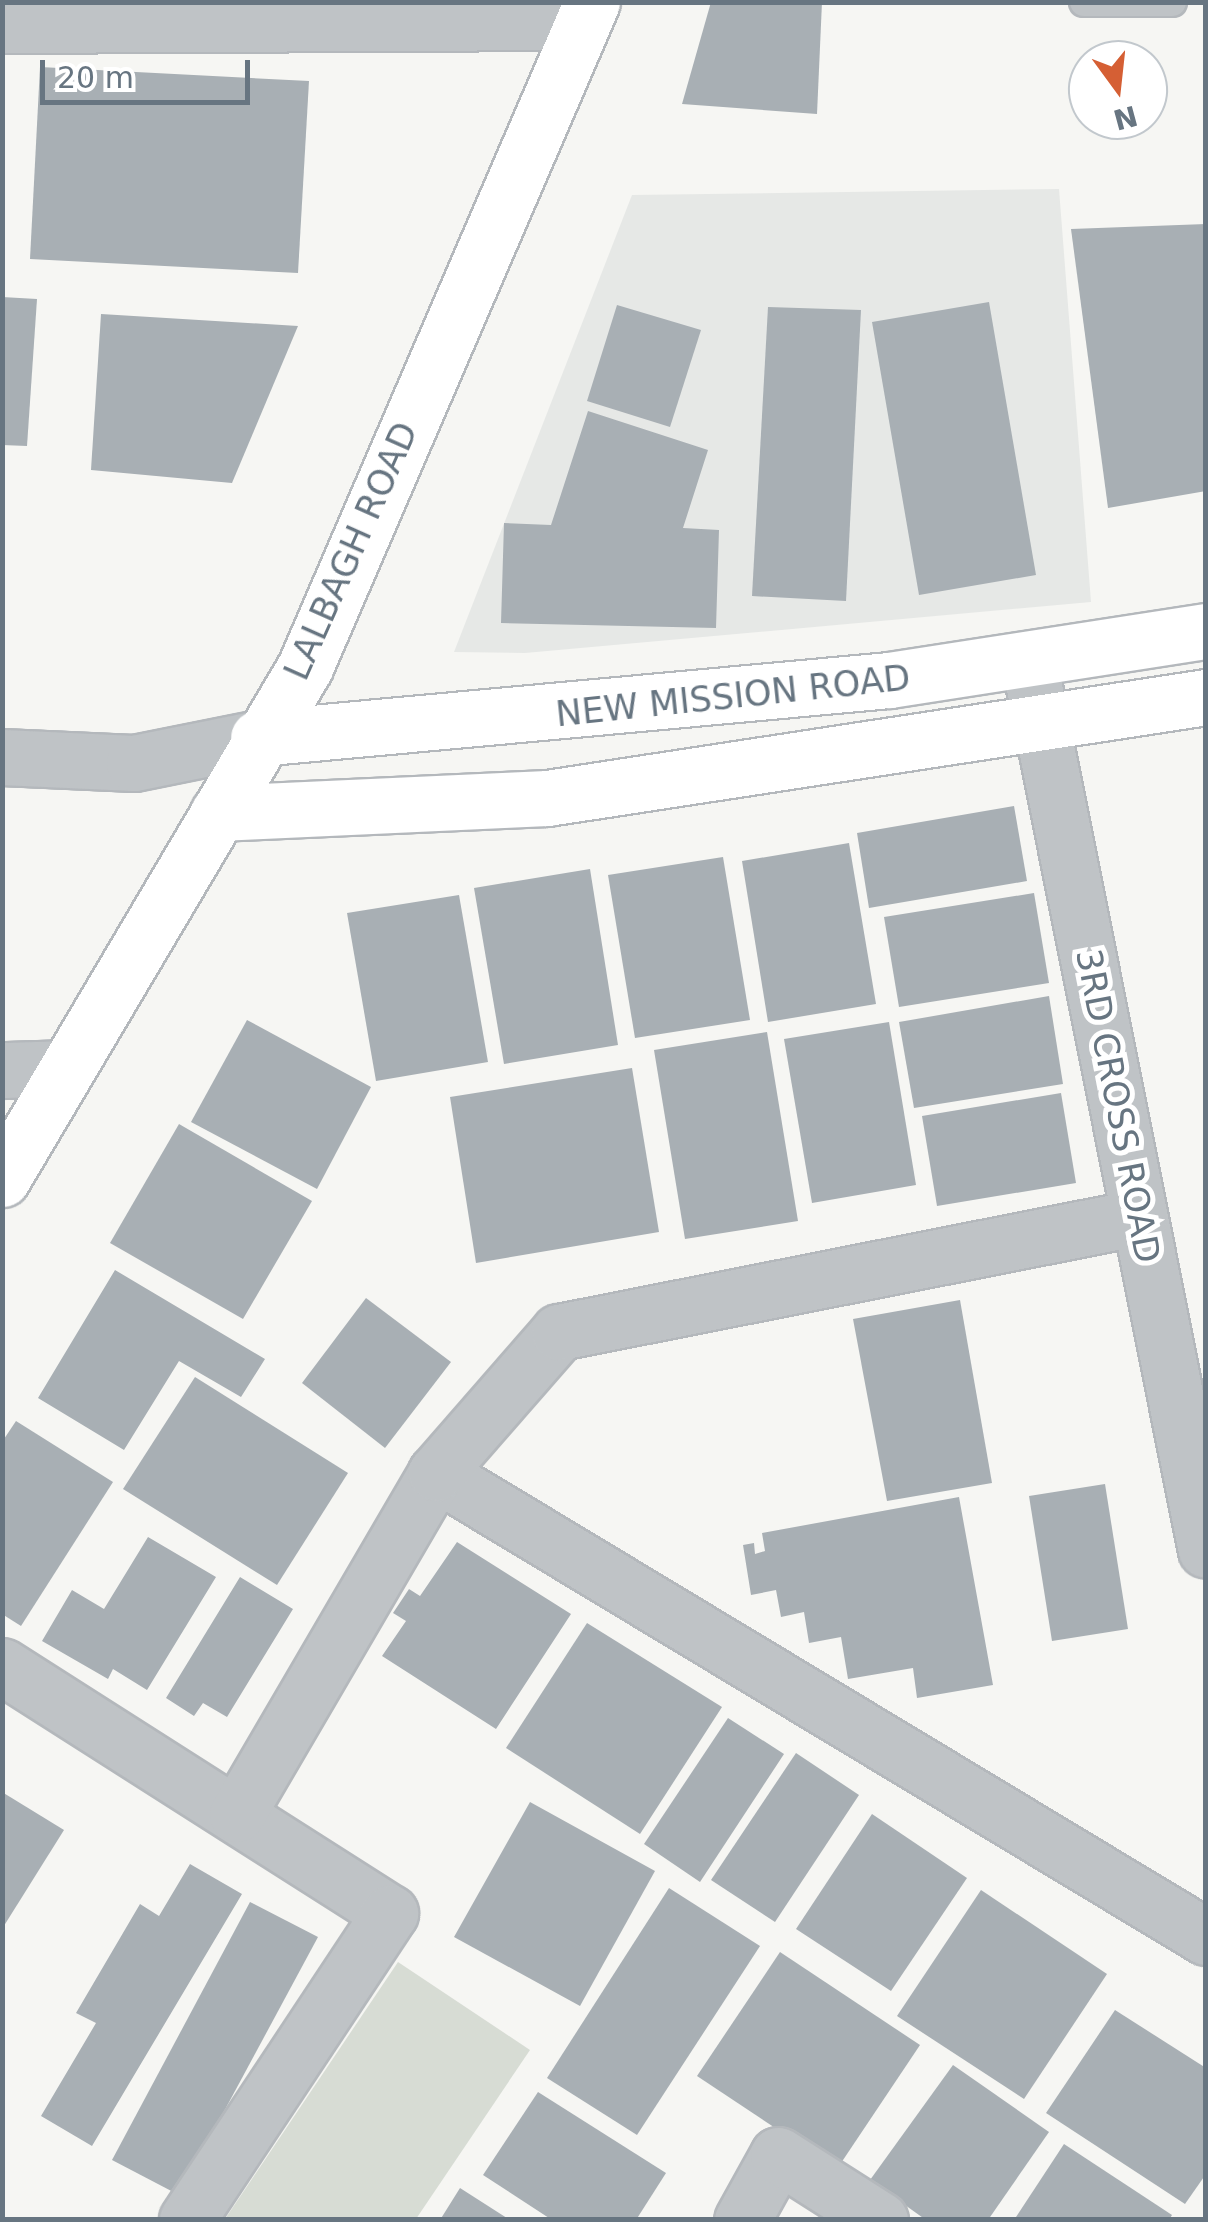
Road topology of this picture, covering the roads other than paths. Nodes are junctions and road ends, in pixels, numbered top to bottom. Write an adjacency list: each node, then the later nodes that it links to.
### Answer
1 (1084, 2): 2 (lane)
2 (1172, 2)
3 (587, 12): 4 (street); 9 (main road, LALBAGH ROAD)
4 (2, 24)
5 (1206, 631): 6 (main road, NEW MISSION ROAD)
6 (1029, 662): 8 (street, 3RD CROSS ROAD); 9 (main road, NEW MISSION ROAD)
7 (1206, 697): 8 (main road)
8 (1042, 724): 11 (main road); 15 (street, 3RD CROSS ROAD)
9 (258, 738): 10 (street); 11 (main road, LALBAGH ROAD)
10 (2, 757)
11 (218, 814): 12 (main road, LALBAGH ROAD)
12 (66, 1068): 13 (street); 14 (main road, LALBAGH ROAD)
13 (2, 1070)
14 (2, 1178)
15 (1140, 1216): 16 (street); 17 (street, 3RD CROSS ROAD)
16 (436, 1473): 19 (street); 20 (street)
17 (1206, 1550)
18 (2, 1666): 19 (street)
19 (237, 1814): 21 (street)
20 (1206, 1938)
21 (187, 2220)
22 (742, 2220): 23 (street)
23 (880, 2220)

